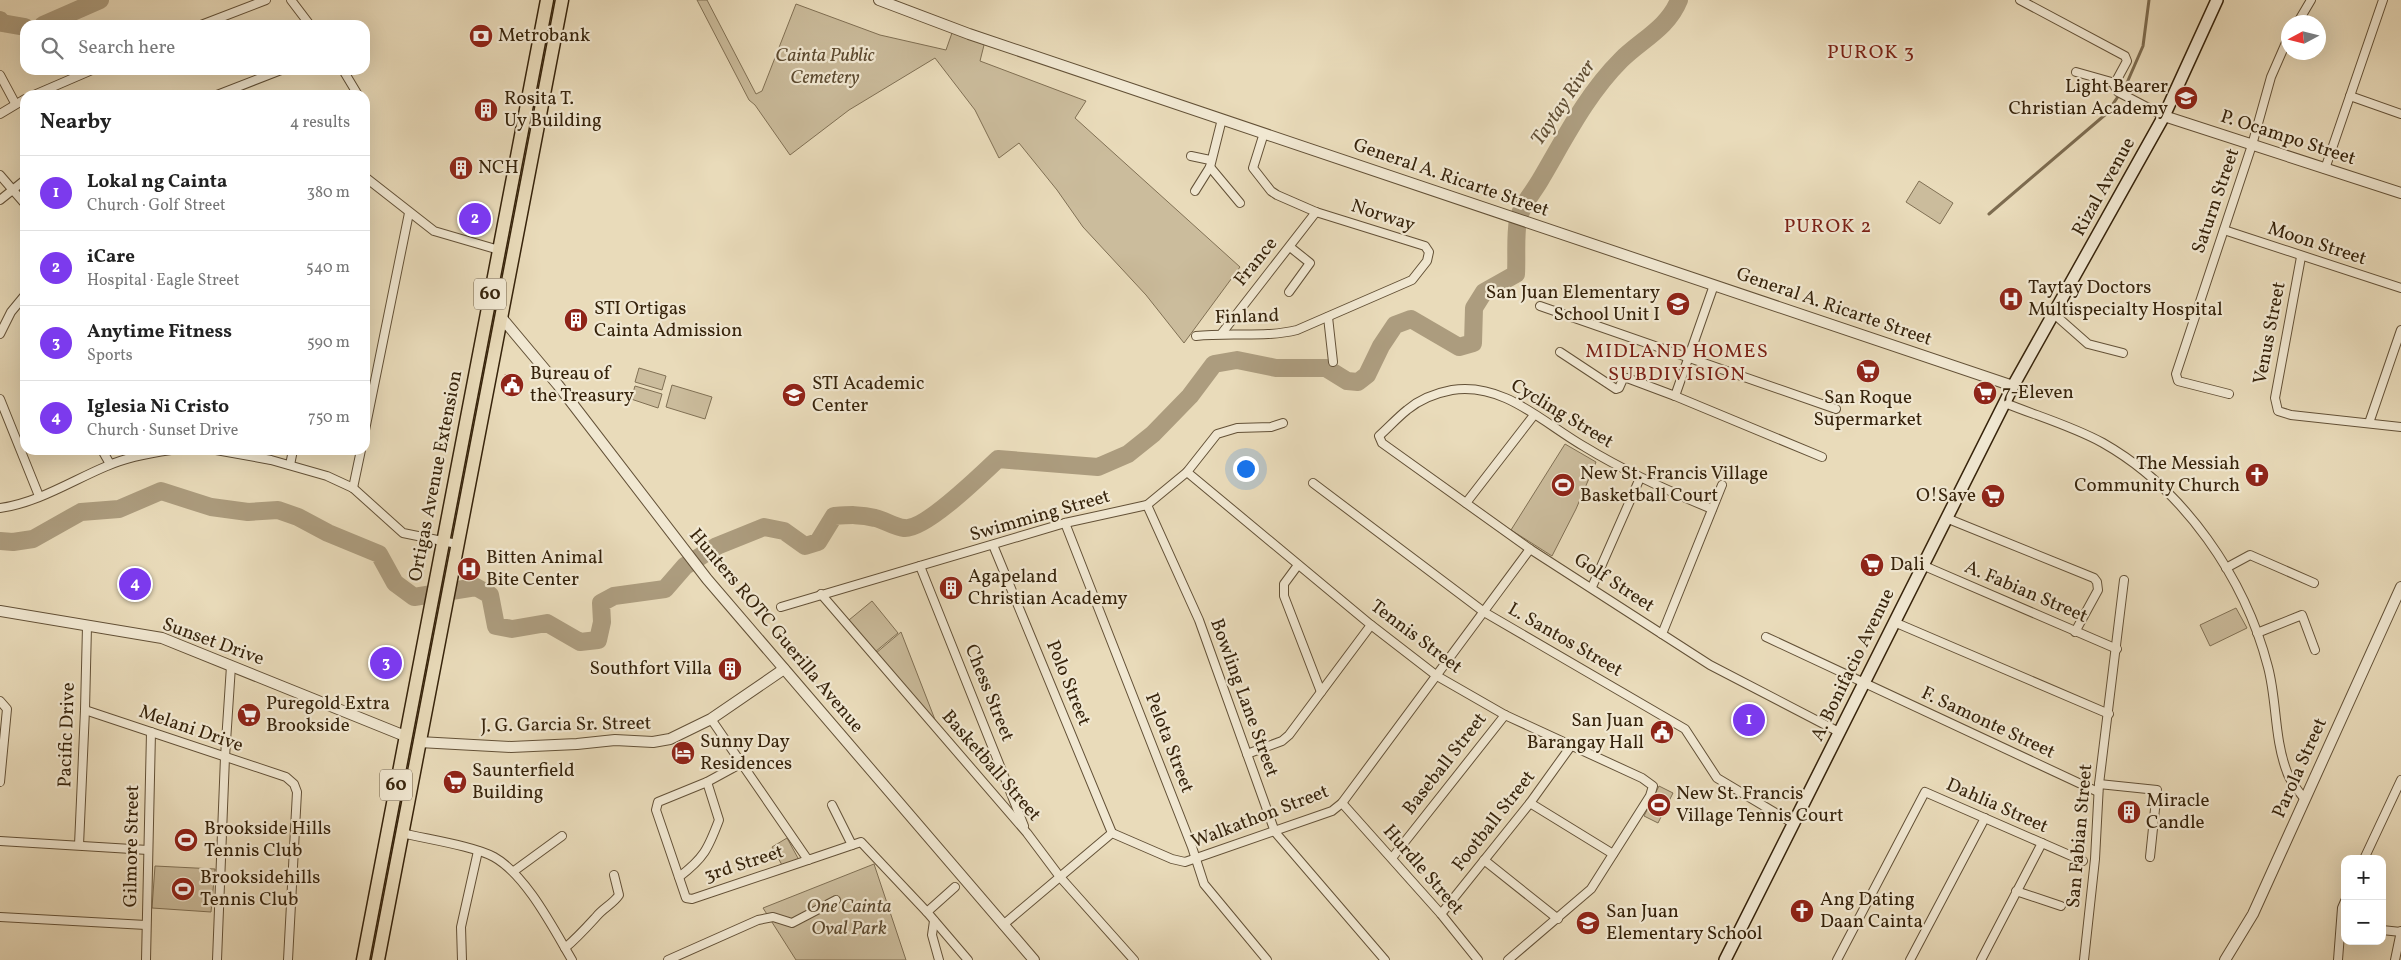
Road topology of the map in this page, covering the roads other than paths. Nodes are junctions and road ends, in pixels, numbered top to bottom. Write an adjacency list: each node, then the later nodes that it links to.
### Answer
1 (266, 0): 11 (street)
2 (290, 0): 12 (street)
3 (547, 0): 48 (main road, Ortigas Avenue Extension / 60)
4 (562, 0): 56 (main road, Ortigas Avenue Extension / 60)
5 (879, 0): 29 (street, General A. Ricarte Street)
6 (2020, 0): 19 (street)
7 (2217, 0): 28 (main road, Rizal Avenue)
8 (2311, 0): 10 (street)
9 (2382, 0): 23 (street)
10 (2302, 15)
11 (214, 20)
12 (306, 20)
13 (2281, 54): 31 (street, Saturn Street)
14 (2076, 72): 19 (street)
15 (0, 75): 25 (street)
16 (80, 75): 20 (street)
17 (268, 75): 21 (street)
18 (347, 75): 22 (street)
19 (2115, 83): 28 (street)
20 (46, 90)
21 (230, 90)
22 (355, 90)
23 (2350, 96): 27 (street); 34 (street)
24 (20, 101): 25 (street)
25 (15, 103): 26 (street)
26 (0, 114)
27 (2401, 114)
28 (2164, 116): 31 (street, P. Ocampo Street); 55 (main road, Rizal Avenue)
29 (1222, 119): 30 (street, General A. Ricarte Street); 33 (street)
30 (1264, 133): 44 (street, Norway); 50 (street, General A. Ricarte Street)
31 (2252, 145): 34 (street, P. Ocampo Street); 46 (street, Saturn Street)
32 (1191, 156): 33 (street)
33 (1210, 164): 39 (street); 43 (street)
34 (2325, 169): 40 (street, P. Ocampo Street)
35 (0, 175): 38 (street)
36 (370, 181): 45 (street)
37 (20, 184): 38 (street)
38 (12, 190): 41 (street); 42 (street)
39 (1195, 191)
40 (2401, 193)
41 (20, 199)
42 (0, 200)
43 (1240, 203)
44 (1316, 212): 47 (street, France); 57 (street, Norway)
45 (409, 213): 48 (street); 71 (street)
46 (2224, 230): 49 (street, Moon Street); 67 (street, Saturn Street)
47 (1290, 247): 52 (street); 59 (street, France)
48 (499, 250): 100 (main road, Ortigas Avenue Extension / 60)
49 (2301, 257): 51 (street, Moon Street); 75 (street, Venus Street)
50 (1714, 285): 64 (street); 66 (street, General A. Ricarte Street)
51 (2401, 288)
52 (1289, 292)
53 (20, 300): 60 (street)
54 (1540, 306): 64 (street)
55 (2054, 314): 63 (street); 66 (main road, Rizal Avenue)
56 (501, 317): 101 (main road, Ortigas Avenue Extension / 60); 126 (street, Hunters ROTC Guerilla Avenue)
57 (1328, 317): 59 (street, Finland); 65 (street)
58 (2401, 330): 75 (street)
59 (1222, 333): 61 (street, Finland)
60 (0, 334)
61 (1196, 336)
62 (1560, 352): 68 (street)
63 (2124, 353)
64 (1688, 358): 68 (street); 72 (street)
65 (1333, 362)
66 (2013, 386): 70 (main road, A. Bonifacio Avenue)
67 (2229, 394)
68 (1675, 396): 85 (street)
69 (0, 399): 78 (street)
70 (2004, 403): 98 (main road, A. Bonifacio Avenue); 107 (street)
71 (370, 405)
72 (1836, 409)
73 (1534, 415): 77 (street, Cycling Street); 89 (street, Cycling Street); 94 (street)
74 (1283, 423): 88 (street, Swimming Street)
75 (2369, 423): 76 (street, Venus Street)
76 (2401, 428)
77 (1382, 443): 94 (street, Golf Street)
78 (20, 449)
79 (23, 455): 93 (street)
80 (105, 455): 86 (street)
81 (143, 455): 86 (street)
82 (245, 455): 87 (street)
83 (292, 455): 87 (street)
84 (360, 455): 92 (street)
85 (1822, 457)
86 (110, 464): 93 (street)
87 (290, 465): 92 (street)
88 (1187, 472): 95 (street, Swimming Street); 104 (street, Tennis Street)
89 (1640, 478): 97 (street, Cycling Street); 110 (street)
90 (1313, 483): 115 (street, L. Santos Street)
91 (1722, 485): 97 (street)
92 (353, 488): 100 (street)
93 (39, 496): 96 (street)
94 (1466, 503): 103 (street, Golf Street)
95 (1147, 505): 99 (street, Swimming Street); 140 (street, Bowling Lane Street)
96 (0, 508)
97 (1712, 509): 121 (street)
98 (1946, 518): 105 (main road, A. Bonifacio Avenue); 119 (street)
99 (1065, 523): 102 (street, Swimming Street); 168 (street, Pelota Street)
100 (442, 541): 101 (street); 137 (main road, Ortigas Avenue Extension / 60)
101 (457, 544): 138 (main road, Ortigas Avenue Extension / 60)
102 (993, 545): 106 (street, Swimming Street); 156 (street, Polo Street)
103 (1530, 550): 110 (street, Golf Street); 115 (street, Walkathon Street)
104 (1298, 565): 117 (street, Tennis Street); 129 (street)
105 (1922, 565): 116 (main road, A. Bonifacio Avenue); 119 (street, A. Fabian Street)
106 (920, 566): 112 (street, Swimming Street); 155 (street, Chess Street)
107 (2226, 568): 109 (street); 120 (street)
108 (2124, 580): 123 (street, San Fabian Street)
109 (2314, 583)
110 (1592, 587): 121 (street, Golf Street)
111 (2401, 587): 147 (street, Parola Street)
112 (821, 594): 113 (street, Swimming Street); 155 (street, Basketball Street)
113 (781, 607)
114 (0, 611): 118 (street, Sunset Drive)
115 (1484, 612): 127 (street, Walkathon Street); 152 (street, L. Santos Street)
116 (1894, 622): 128 (main road, A. Bonifacio Avenue); 133 (street)
117 (1371, 624): 127 (street, Tennis Street); 129 (street)
118 (87, 626): 125 (street, Sunset Drive); 131 (street, Pacific Drive)
119 (2075, 632): 123 (street, A. Fabian Street)
120 (2257, 633): 124 (street); 147 (street)
121 (1662, 634): 136 (street, Golf Street)
122 (1766, 637): 128 (street, F. Samonte Street)
123 (2117, 648): 133 (street, San Fabian Street)
124 (2315, 650)
125 (231, 666): 137 (street, Sunset Drive); 141 (street)
126 (784, 669): 134 (street, J. G. Garcia Sr. Street); 186 (street, Hunters ROTC Guerilla Avenue)
127 (1437, 676): 132 (street, Tennis Street); 148 (street, Walkathon Street)
128 (1863, 684): 136 (main road, A. Bonifacio Avenue); 146 (street, F. Samonte Street)
129 (1321, 692): 140 (street)
130 (0, 701): 144 (street)
131 (86, 710): 135 (street, Melani Drive); 160 (street, Pacific Drive)
132 (1505, 714): 139 (street, Tennis Street); 167 (street, Baseball Street)
133 (2109, 714): 146 (street, San Fabian Street)
134 (711, 719): 138 (street, J. G. Garcia Sr. Street); 142 (street)
135 (151, 732): 141 (street, Melani Drive); 162 (street, Gilmore Street)
136 (1839, 732): 152 (main road, A. Bonifacio Avenue)
137 (405, 736): 191 (main road, Ortigas Avenue Extension / 60)
138 (419, 742): 154 (main road, Ortigas Avenue Extension / 60)
139 (1571, 746): 149 (street, Football Street); 164 (street, Tennis Street)
140 (1247, 754): 153 (street, Bowling Lane Street)
141 (225, 757): 196 (street); 197 (street, Melani Drive)
142 (740, 764): 145 (street); 169 (street)
143 (2401, 780): 165 (street)
144 (0, 782)
145 (707, 782): 174 (street); 174 (street)
146 (2098, 788): 166 (street, F. Samonte Street); 215 (street, San Fabian Street)
147 (2305, 800): 216 (street, Parola Street)
148 (1342, 803): 153 (street, Walkathon Street); 167 (street, Hurdle Street)
149 (1530, 803): 164 (street); 170 (street, Football Street)
150 (832, 805): 161 (street)
151 (1985, 818): 159 (street, Dahlia Street); 212 (street, Dahlia Street); 213 (street)
152 (1794, 824): 211 (main road, A. Bonifacio Avenue)
153 (1275, 832): 168 (street, Walkathon Street); 208 (street, Bowling Lane Street)
154 (402, 833): 163 (street); 192 (main road, Ortigas Avenue Extension / 60)
155 (1027, 833): 175 (street, Basketball Street)
156 (1112, 833): 168 (street, Walkathon Street); 175 (street)
157 (562, 836): 172 (street)
158 (0, 841): 160 (street)
159 (2042, 843): 171 (street, Dahlia Street); 177 (street)
160 (78, 845): 162 (street)
161 (852, 845): 169 (street, 3rd Street); 180 (street)
162 (148, 850): 185 (street, Gilmore Street)
163 (478, 851): 172 (street); 200 (street)
164 (1613, 854): 183 (street)
165 (2366, 855)
166 (2150, 856)
167 (1392, 858): 181 (street, Hurdle Street)
168 (1196, 859): 207 (street, Pelota Street)
169 (808, 860): 174 (street, 3rd Street)
170 (1484, 860): 181 (street, Football Street); 183 (street)
171 (2083, 861)
172 (514, 871): 193 (street)
173 (614, 875): 193 (street)
174 (680, 877)
175 (1060, 877): 186 (street); 206 (street, Basketball Street)
176 (955, 887): 180 (street)
177 (2016, 891): 179 (street); 214 (street)
178 (836, 900): 202 (street)
179 (2060, 906)
180 (928, 912): 184 (street)
181 (1441, 914): 209 (street, Hurdle Street)
182 (0, 916): 185 (street)
183 (1558, 919): 210 (street)
184 (934, 921): 190 (street); 194 (street)
185 (146, 925): 195 (street, Gilmore Street)
186 (1003, 925): 205 (street, Hunters ROTC Guerilla Avenue)
187 (2386, 930): 188 (street)
188 (2401, 932): 218 (street)
189 (2341, 937): 217 (street)
190 (949, 938): 194 (street); 204 (street)
191 (366, 944): 192 (main road); 198 (main road, Ortigas Avenue Extension / 60)
192 (380, 946): 199 (main road, Ortigas Avenue Extension / 60)
193 (565, 948): 201 (street)
194 (935, 948): 203 (street)
195 (146, 960)
196 (217, 960)
197 (288, 960)
198 (363, 960)
199 (378, 960)
200 (462, 960)
201 (572, 960)
202 (668, 960)
203 (940, 960)
204 (968, 960)
205 (1034, 960)
206 (1134, 960)
207 (1267, 960)
208 (1385, 960)
209 (1478, 960)
210 (1508, 960)
211 (1725, 960)
212 (1837, 960)
213 (1910, 960)
214 (1981, 960)
215 (2084, 960)
216 (2225, 960)
217 (2338, 960)
218 (2395, 960)

